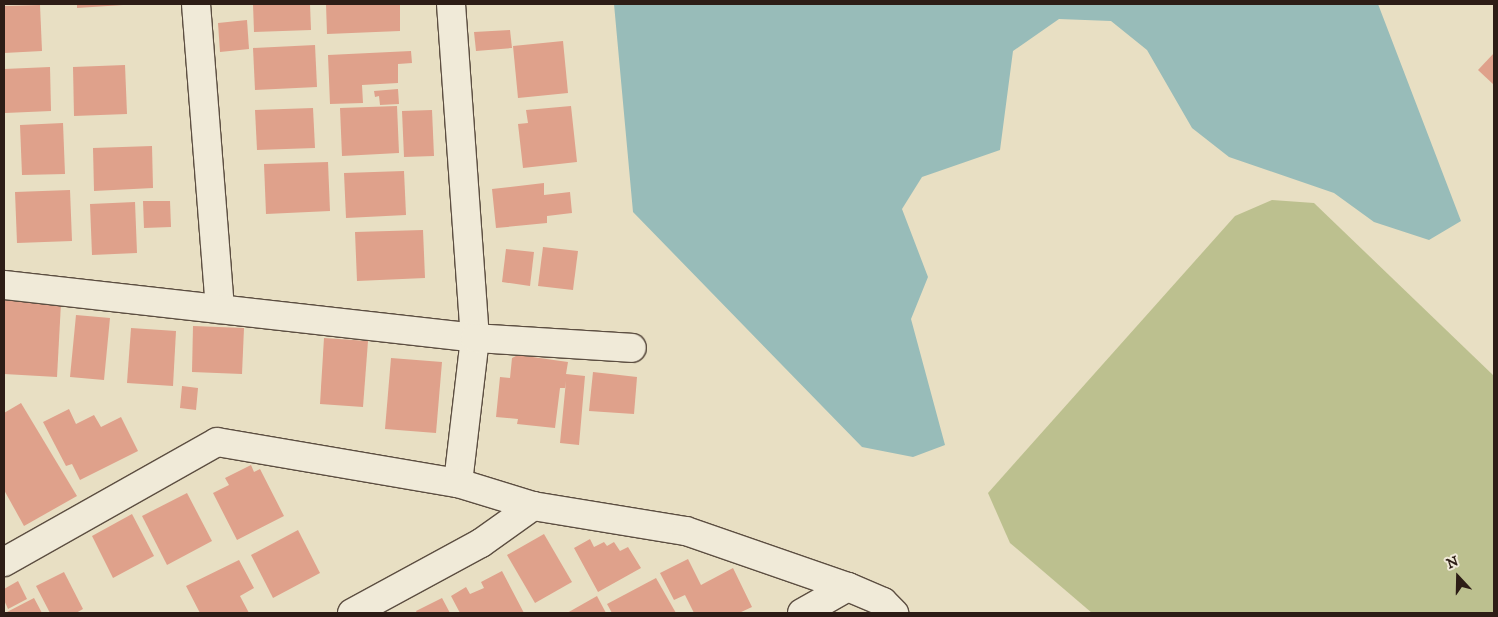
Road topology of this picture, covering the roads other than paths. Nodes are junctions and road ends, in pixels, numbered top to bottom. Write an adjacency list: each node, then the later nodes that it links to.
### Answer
1 (196, 4): 4 (street)
2 (452, 4): 5 (street)
3 (4, 284): 4 (street)
4 (220, 309): 5 (street)
5 (475, 338): 6 (street); 7 (street)
6 (632, 348)
7 (458, 484): 8 (street); 9 (street)
8 (533, 506): 10 (street); 11 (street)
9 (4, 562)
10 (848, 587): 12 (street); 13 (street)
11 (352, 613)
12 (802, 613)
13 (894, 613)

